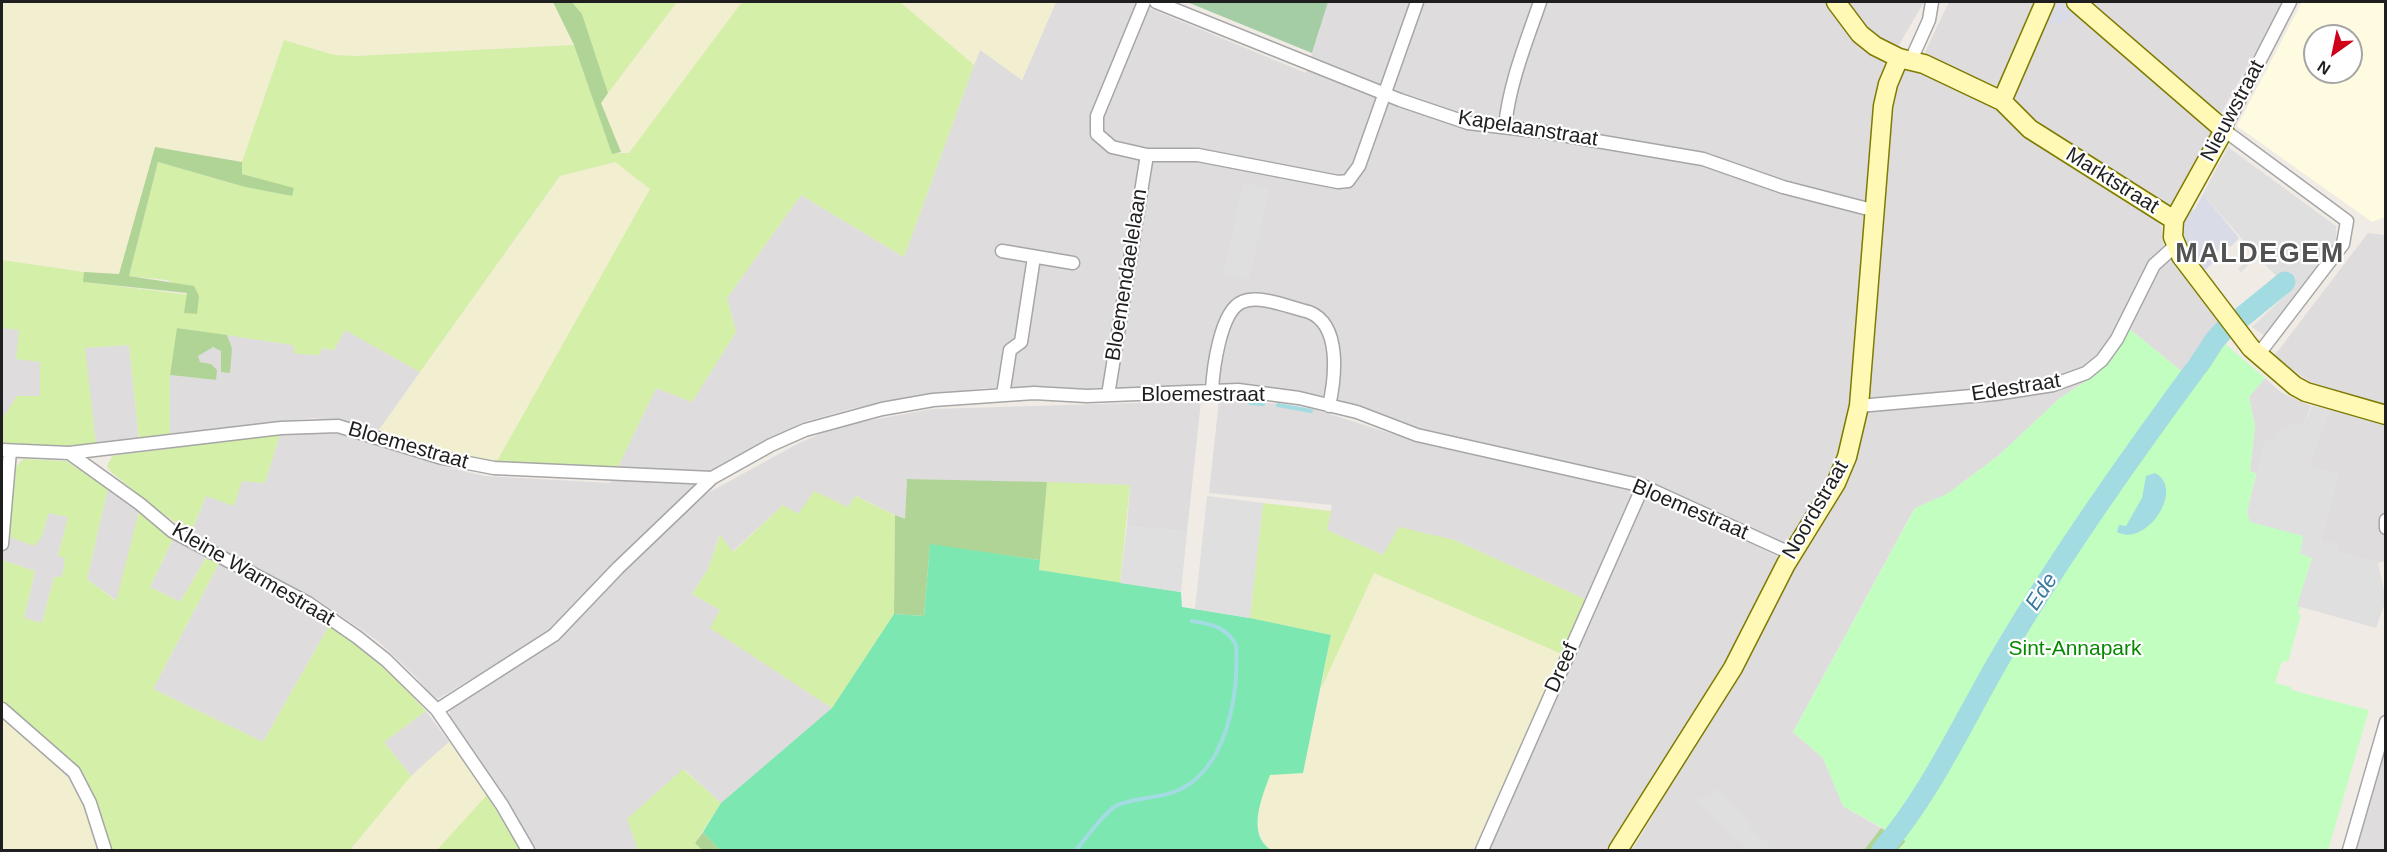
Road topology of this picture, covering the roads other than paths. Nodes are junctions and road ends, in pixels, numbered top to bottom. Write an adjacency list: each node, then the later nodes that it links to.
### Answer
1 (1144, 2): 15 (street)
2 (1156, 2): 11 (street, Kapelaanstraat)
3 (1417, 2): 11 (street)
4 (1540, 2): 13 (street)
5 (1836, 2): 10 (street, Marktstraat)
6 (1932, 2): 10 (street)
7 (2045, 2): 12 (street)
8 (2076, 2): 14 (street)
9 (2290, 2): 14 (street, Nieuwstraat)
10 (1905, 59): 12 (street, Marktstraat); 16 (street, Noordstraat)
11 (1385, 93): 13 (street, Kapelaanstraat); 15 (street)
12 (2002, 101): 17 (street, Marktstraat)
13 (1505, 127): 16 (street, Kapelaanstraat)
14 (2224, 130): 17 (street, Nieuwstraat); 22 (street)
15 (1148, 155): 24 (street, Bloemendaelelaan)
16 (1876, 211): 27 (street, Noordstraat)
17 (2174, 220): 18 (street, Marktstraat)
18 (2175, 246): 22 (street); 27 (street, Edestraat)
19 (1002, 251): 20 (street)
20 (1034, 257): 21 (street); 25 (street)
21 (1073, 263)
22 (2258, 355): 28 (street)
23 (1212, 391): 24 (street, Bloemestraat); 26 (street, Bloemestraat); 26 (street)
24 (1108, 395): 25 (street, Bloemestraat)
25 (1003, 396): 31 (street, Bloemestraat)
26 (1329, 406): 32 (street, Bloemestraat)
27 (1859, 406): 36 (street, Noordstraat)
28 (2385, 415)
29 (6, 451): 30 (street); 35 (street)
30 (69, 453): 31 (street, Bloemestraat); 38 (street, Kleine Warmestraat)
31 (712, 478): 38 (street, Bloemestraat)
32 (1643, 486): 36 (street, Bloemestraat); 42 (street, Dreef)
33 (2385, 520): 34 (street)
34 (2385, 528)
35 (2, 544)
36 (1792, 554): 43 (street, Noordstraat)
37 (2, 710): 40 (street)
38 (437, 710): 41 (street, Kleine Warmestraat)
39 (2385, 722): 44 (street)
40 (105, 850)
41 (528, 850)
42 (1482, 850)
43 (1618, 850)
44 (2349, 850)

